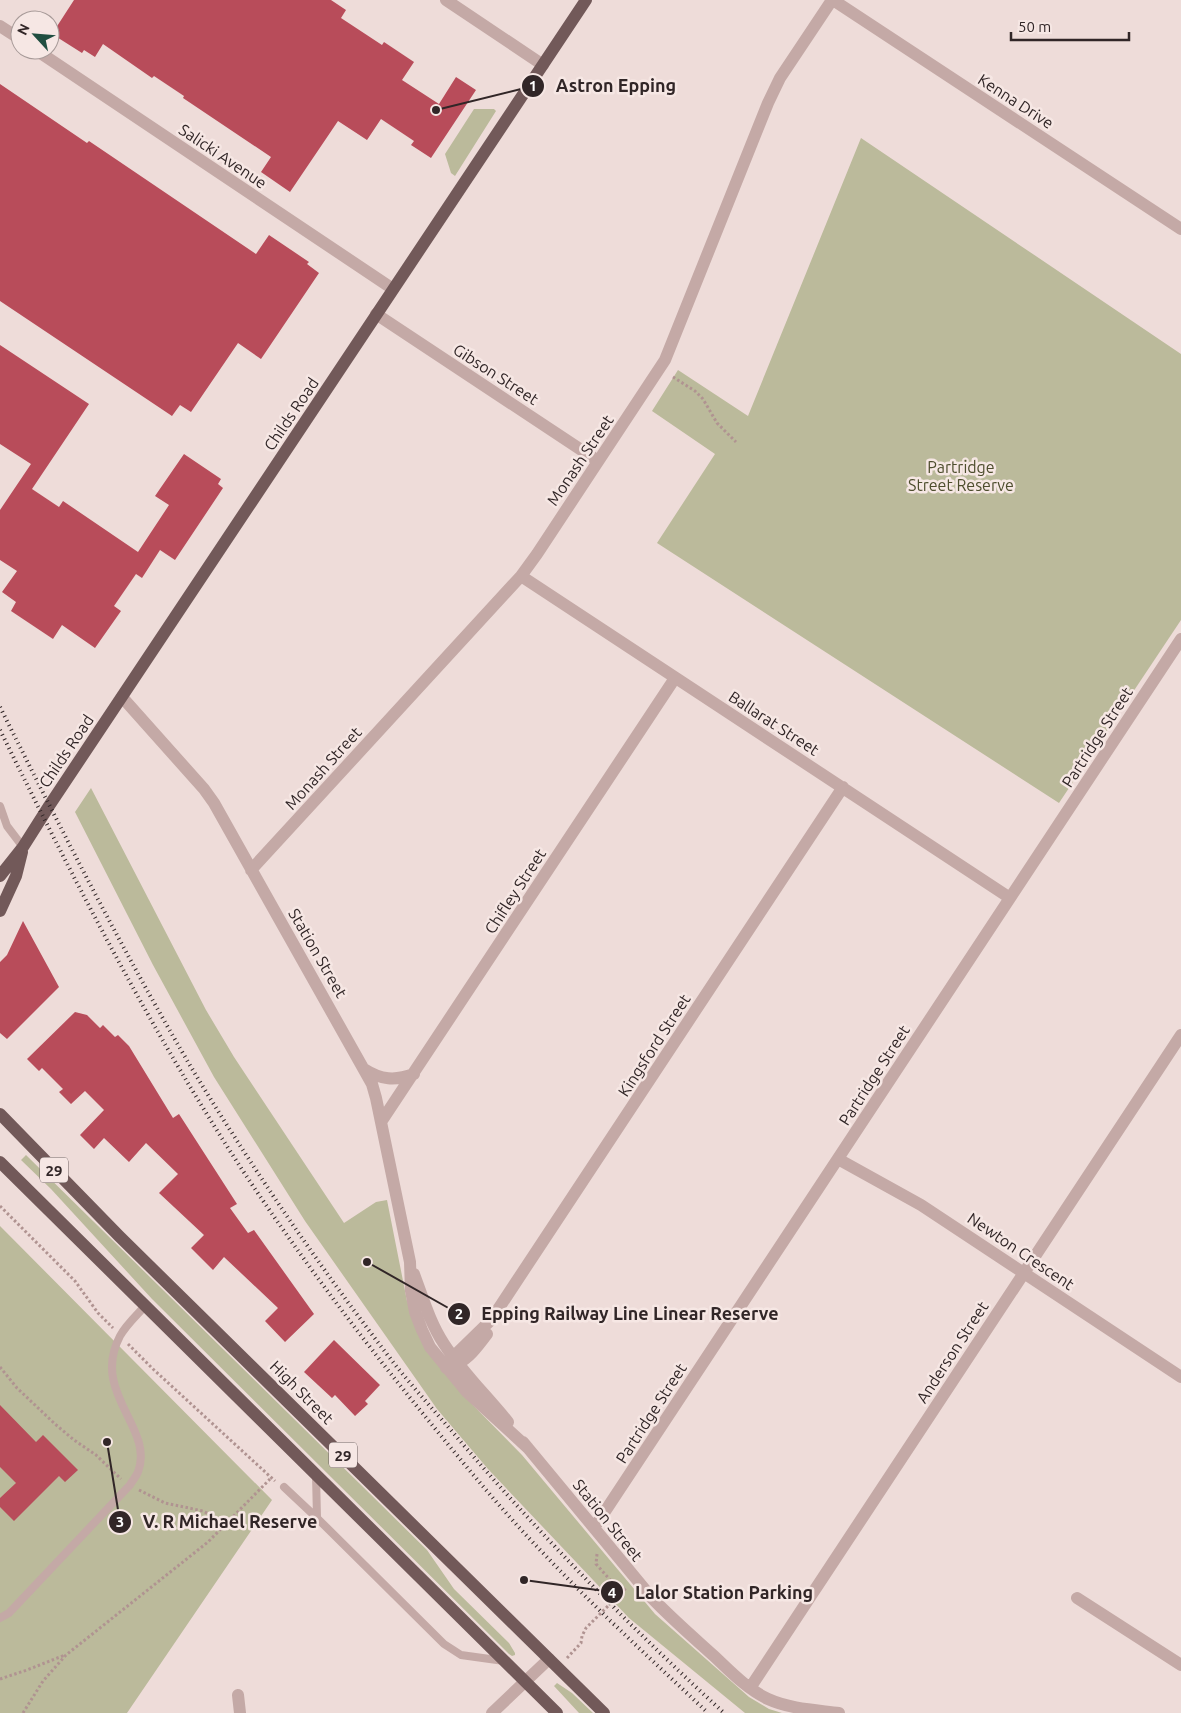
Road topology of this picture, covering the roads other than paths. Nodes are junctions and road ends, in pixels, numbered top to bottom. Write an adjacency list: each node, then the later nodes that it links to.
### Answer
1 (446, 0): 5 (street)
2 (586, 0): 5 (main road, Childs Road)
3 (832, 0): 6 (street, Kenna Drive); 9 (street, Monash Street)
4 (51, 60): 7 (street, Salicki Avenue)
5 (543, 64): 7 (main road, Childs Road)
6 (1181, 229)
7 (393, 289): 8 (main road, Childs Road)
8 (376, 314): 9 (street, Gibson Street); 13 (main road, Childs Road)
9 (598, 461): 10 (street, Monash Street)
10 (521, 576): 12 (street, Ballarat Street); 17 (street, Monash Street)
11 (1181, 639): 19 (street, Partridge Street)
12 (675, 678): 14 (street, Ballarat Street); 23 (street, Chifley Street)
13 (122, 697): 16 (main road, Childs Road); 17 (street, Station Street)
14 (843, 788): 19 (street, Ballarat Street); 30 (street, Kingsford Street)
15 (0, 806): 16 (lane)
16 (23, 847): 18 (main road, Childs Road); 20 (main road, Childs Road)
17 (251, 870): 22 (street, Station Street)
18 (0, 876)
19 (1010, 898): 26 (street, Partridge Street)
20 (0, 911)
21 (1181, 1034): 28 (street, Anderson Street)
22 (364, 1070): 23 (street); 25 (street, Station Street)
23 (414, 1074): 25 (street, Chifley Street)
24 (0, 1114): 41 (main road, High Street / 29)
25 (381, 1122): 30 (street, Station Street)
26 (838, 1159): 28 (street, Newton Crescent); 35 (street, Partridge Street)
27 (0, 1162): 29 (main road, 29)
28 (1024, 1273): 31 (street, Newton Crescent); 44 (street, Anderson Street)
29 (145, 1306): 32 (main road, 29); 38 (lane)
30 (452, 1363): 35 (street, Station Street)
31 (1181, 1376)
32 (316, 1473): 34 (lane); 40 (main road, 29)
33 (284, 1487): 34 (lane)
34 (317, 1518): 40 (lane)
35 (594, 1528): 44 (street, Station Street)
36 (1077, 1598): 42 (street)
37 (0, 1613): 38 (lane)
38 (9, 1613): 39 (lane)
39 (0, 1618)
40 (506, 1661): 43 (main road, 29)
41 (553, 1663): 43 (street); 50 (main road, High Street / 29)
42 (1181, 1665)
43 (524, 1681): 46 (main road, 29); 48 (street)
44 (750, 1688): 51 (street, Station Street)
45 (238, 1695): 47 (street)
46 (545, 1707): 49 (main road, 29)
47 (240, 1713)
48 (492, 1713)
49 (557, 1713)
50 (604, 1713)
51 (840, 1713)

